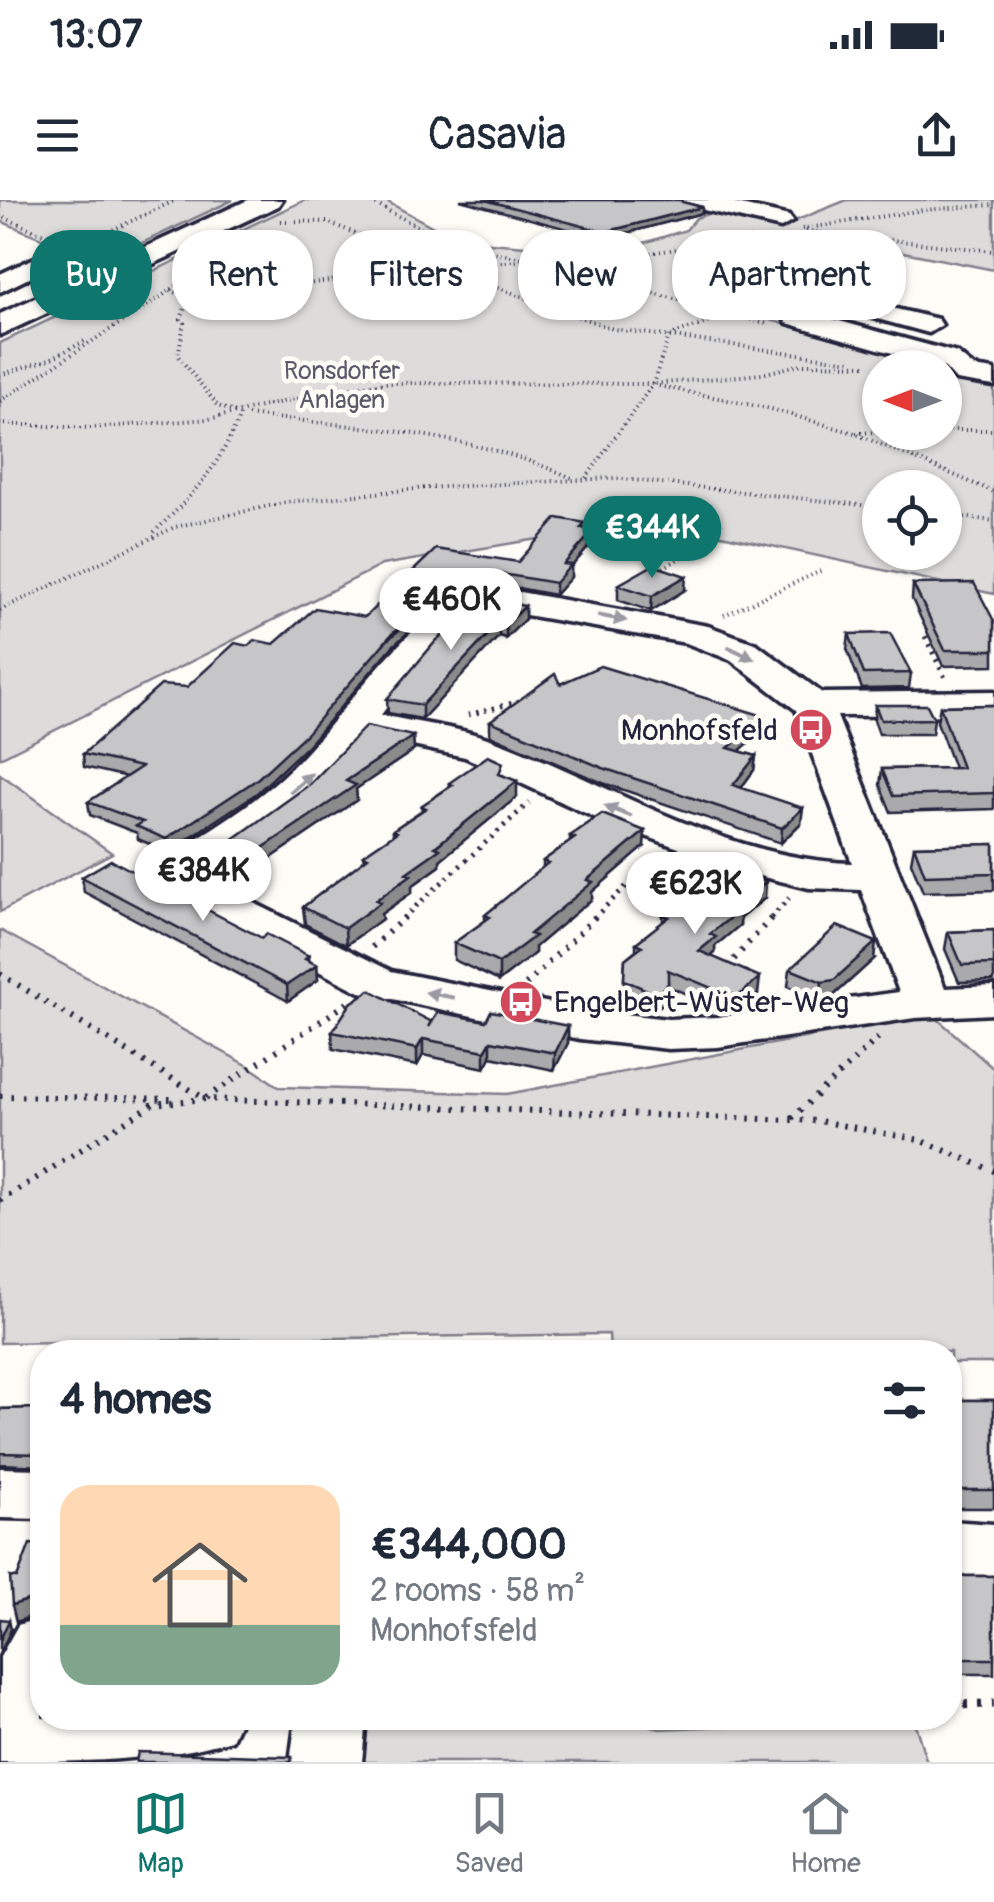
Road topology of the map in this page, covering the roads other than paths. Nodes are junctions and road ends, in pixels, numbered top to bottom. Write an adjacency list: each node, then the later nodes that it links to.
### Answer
1 (690, 200): 3 (street)
2 (275, 210): 4 (main road)
3 (778, 230)
4 (152, 259)
5 (30, 267): 6 (street)
6 (5, 279): 7 (street)
7 (30, 282)
8 (30, 312): 10 (main road)
9 (929, 325): 11 (street)
10 (0, 326)
11 (994, 378)
12 (976, 703): 13 (street)
13 (814, 705): 14 (street, one-way to 13); 15 (street)
14 (356, 722): 15 (street, one-way to 14); 17 (street, one-way to 14)
15 (880, 876): 17 (street)
16 (994, 1000): 17 (street)
17 (921, 1004)
18 (0, 1493): 19 (street)
19 (30, 1494)
20 (962, 1549): 21 (street)
21 (994, 1552)
22 (30, 1669): 23 (street)
23 (0, 1725)
24 (134, 1730): 26 (street)
25 (330, 1730): 27 (street)
26 (0, 1752)
27 (326, 1762)

